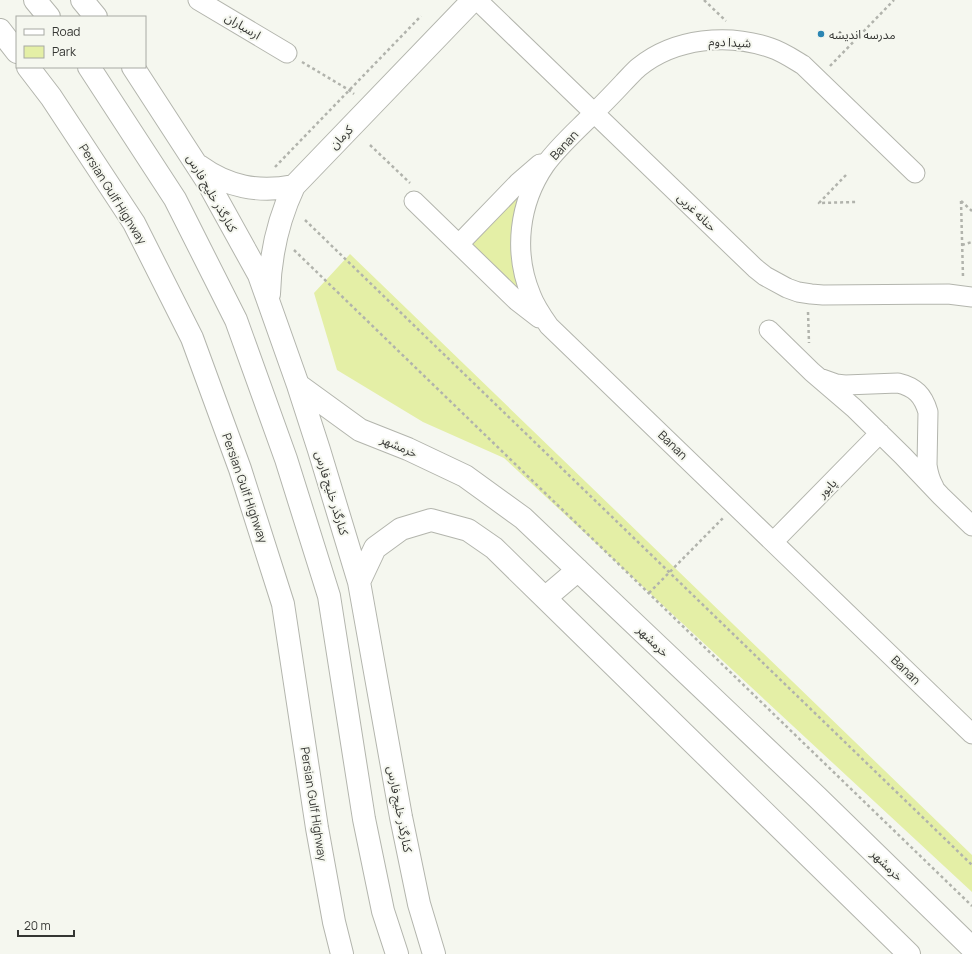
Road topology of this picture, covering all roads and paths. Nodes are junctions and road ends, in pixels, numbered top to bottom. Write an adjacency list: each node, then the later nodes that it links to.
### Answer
1 (35, 0): 8 (main road)
2 (82, 0): 9 (main road)
3 (198, 0): 14 (street, ارسباران)
4 (473, 0): 20 (main road, کرمان)
5 (477, 0): 21 (street, حنانه غربی)
6 (704, 0): 11 (path)
7 (894, 0): 15 (path)
8 (48, 16)
9 (95, 16)
10 (422, 16): 19 (path)
11 (729, 24)
12 (0, 30): 13 (main road)
13 (16, 51)
14 (287, 52): 19 (path)
15 (828, 67)
16 (29, 68): 63 (main road, Persian Gulf Highway)
17 (89, 68): 64 (main road)
18 (134, 68): 23 (main road, کنارگذر خلیج فارس)
19 (349, 90): 20 (path); 24 (path)
20 (369, 108): 27 (main road, کرمان)
21 (594, 113): 22 (street, Banan); 25 (street, شیدا دوم); 37 (street, حنانه غربی)
22 (561, 146): 33 (street); 40 (street, Banan)
23 (196, 164): 27 (main road); 38 (main road, کنارگذر خلیج فارس)
24 (275, 167)
25 (915, 173)
26 (846, 174): 29 (path)
27 (294, 186): 38 (main road, کرمان)
28 (414, 202): 33 (street)
29 (856, 202)
30 (972, 212): 34 (path)
31 (305, 220): 55 (path)
32 (972, 242): 34 (path)
33 (459, 244): 40 (street)
34 (962, 245): 36 (path)
35 (293, 249): 57 (path)
36 (964, 277)
37 (972, 297)
38 (269, 306): 44 (main road, کنارگذر خلیج فارس)
39 (808, 310): 42 (path)
40 (549, 326): 53 (street, Banan)
41 (769, 330): 43 (street)
42 (809, 344)
43 (819, 377): 45 (street); 46 (street)
44 (298, 385): 54 (main road, خرمشهر); 56 (main road, کنارگذر خلیج فارس)
45 (852, 385): 46 (street); 49 (street)
46 (854, 408): 47 (street)
47 (880, 433): 48 (street); 53 (street, پایور)
48 (903, 456): 49 (street); 50 (street)
49 (927, 457): 50 (street)
50 (936, 490): 52 (street)
51 (725, 515): 55 (path)
52 (972, 526)
53 (774, 542): 59 (street, Banan)
54 (578, 570): 58 (main road); 62 (main road, خرمشهر)
55 (669, 572): 57 (path); 60 (path)
56 (359, 582): 58 (main road); 65 (main road, کنارگذر خلیج فارس)
57 (649, 593): 61 (path)
58 (545, 598): 66 (main road)
59 (972, 734)
60 (972, 865)
61 (972, 906)
62 (972, 948)
63 (342, 954)
64 (397, 954)
65 (434, 954)
66 (909, 954)

